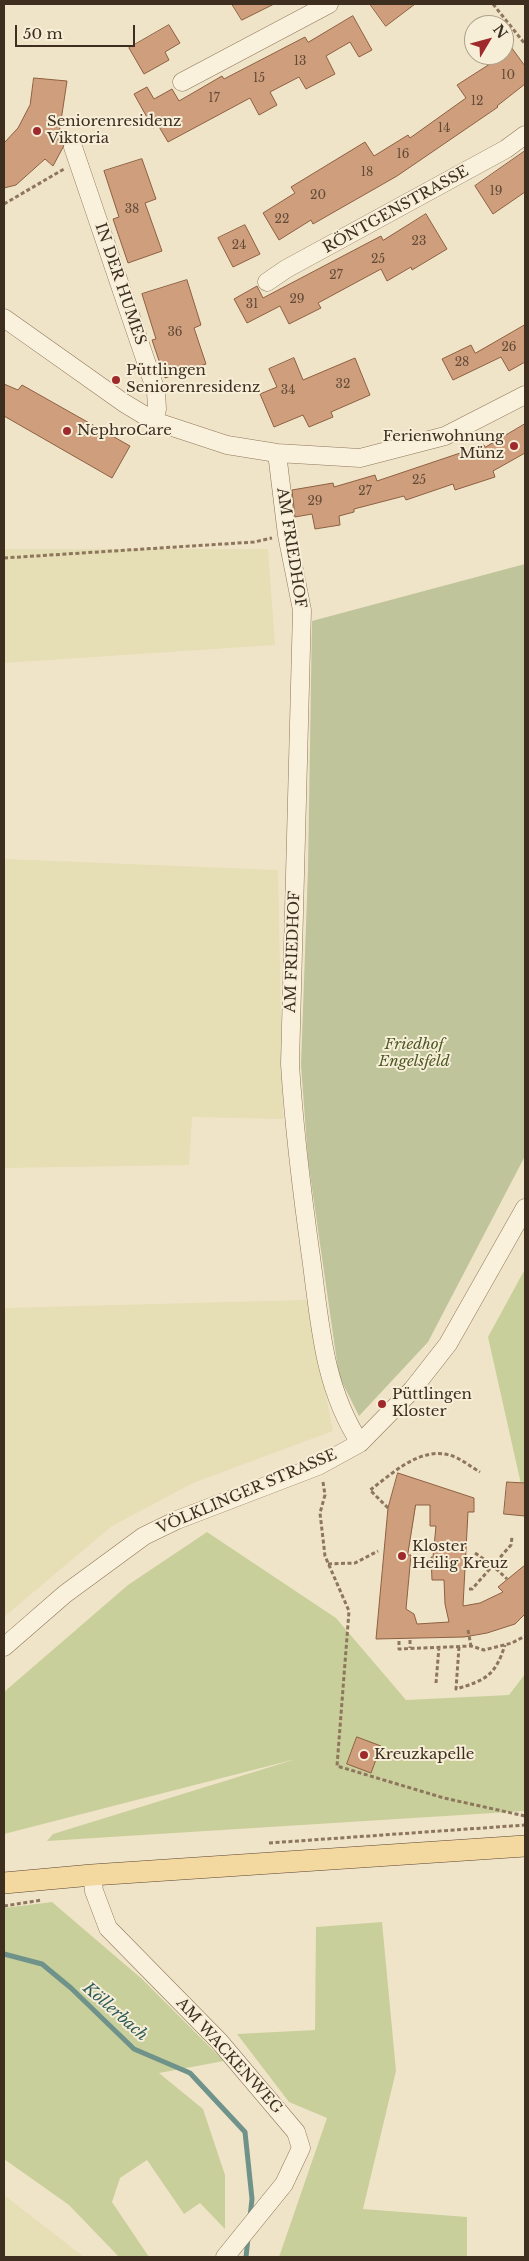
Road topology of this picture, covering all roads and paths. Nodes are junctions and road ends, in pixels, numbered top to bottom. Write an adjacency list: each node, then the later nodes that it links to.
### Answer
1 (329, 4): 4 (street)
2 (493, 4): 3 (path)
3 (525, 44)
4 (182, 82)
5 (525, 135): 8 (street, RÖNTGENSTRASSE)
6 (76, 154): 7 (path); 11 (street, IN DER HUMES)
7 (4, 204)
8 (267, 282)
9 (4, 318): 11 (street)
10 (525, 394): 12 (street)
11 (154, 421): 12 (street)
12 (277, 453): 13 (street, AM FRIEDHOF)
13 (287, 535): 14 (path); 16 (street, AM FRIEDHOF)
14 (4, 558)
15 (525, 1208): 16 (street, VÖLKLINGER STRASSE)
16 (360, 1444): 33 (street, VÖLKLINGER STRASSE)
17 (480, 1472): 19 (path)
18 (322, 1474): 23 (path)
19 (388, 1508)
20 (512, 1537): 24 (path)
21 (378, 1551): 23 (path)
22 (475, 1553): 24 (path)
23 (328, 1564): 38 (path)
24 (492, 1565): 25 (path); 26 (path)
25 (507, 1579)
26 (469, 1590)
27 (468, 1630): 32 (path)
28 (525, 1636): 31 (path)
29 (410, 1640): 36 (path)
30 (399, 1641): 36 (path)
31 (505, 1645): 32 (path); 35 (path)
32 (471, 1646): 35 (path)
33 (4, 1647)
34 (439, 1647): 35 (path); 36 (path); 37 (path)
35 (459, 1647)
36 (410, 1648)
37 (436, 1683)
38 (525, 1816)
39 (525, 1825): 40 (path)
40 (264, 1843)
41 (525, 1846): 42 (main road)
42 (92, 1875): 43 (main road); 44 (street, AM WACKENWEG)
43 (4, 1883)
44 (230, 2252)

